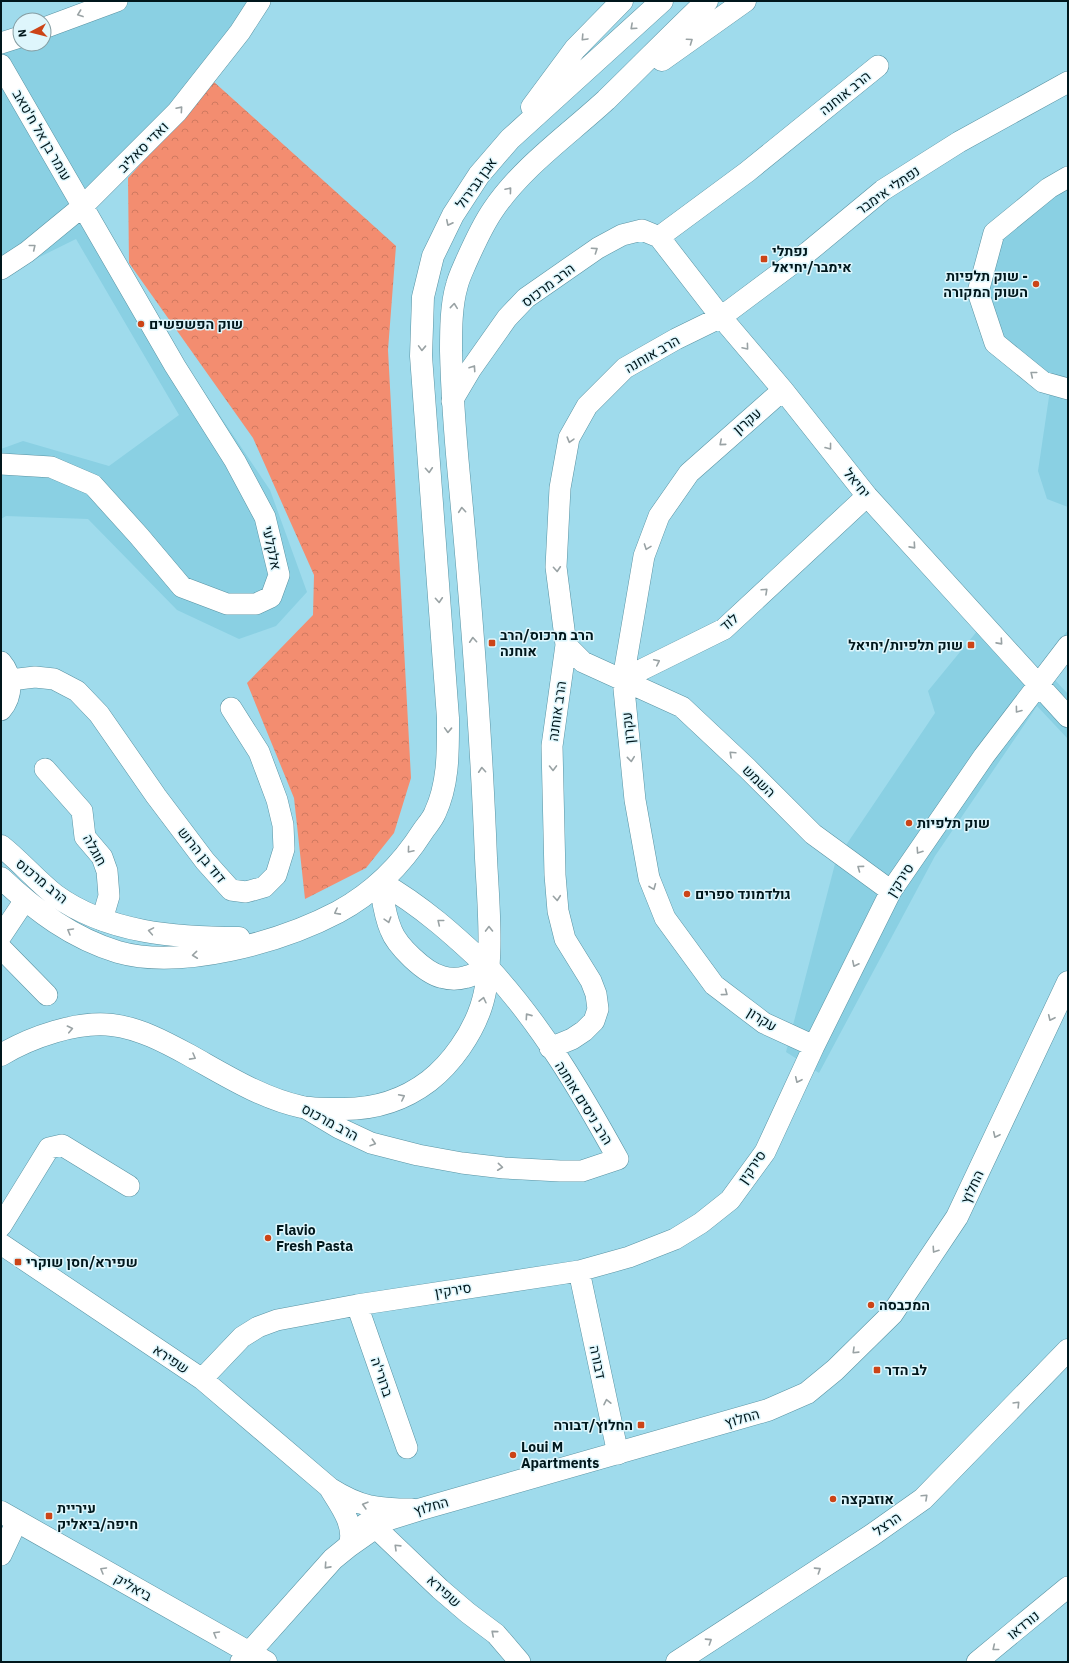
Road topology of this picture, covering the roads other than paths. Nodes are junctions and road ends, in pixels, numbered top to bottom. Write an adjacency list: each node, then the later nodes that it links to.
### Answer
1 (116, 1): 7 (street, one-way to 7)
2 (260, 1): 14 (street, ואדי סאליב, one-way to 2)
3 (622, 1): 12 (street, one-way to 12)
4 (662, 1): 12 (street, אבן גבירול, one-way to 12)
5 (707, 1): 11 (street)
6 (745, 1): 11 (street, one-way to 6)
7 (52, 25)
8 (1, 65): 15 (street, עומר בן אל ח'טאב)
9 (878, 66): 16 (street, הרב אוחנה)
10 (1068, 82): 19 (street, נפתלי אימבר)
11 (601, 104): 22 (street, one-way to 11)
12 (510, 139): 36 (street, אבן גבירול, one-way to 36)
13 (1068, 177): 20 (street, one-way to 13)
14 (111, 178): 15 (street, ואדי סאליב); 17 (street)
15 (83, 206): 17 (street, עומר בן אל ח'טאב); 18 (street, ואדי סאליב, one-way to 15)
16 (659, 237): 19 (street, יחיאל); 22 (street, הרב מרכוס, one-way to 16)
17 (104, 241): 23 (street, אלקלעי)
18 (1, 269)
19 (721, 317): 21 (street, יחיאל, one-way to 21); 25 (street, הרב אוחנה, one-way to 25)
20 (1068, 389)
21 (783, 390): 24 (street, יחיאל, one-way to 24); 28 (street, עקרון, one-way to 28)
22 (452, 401): 43 (street, one-way to 22)
23 (1, 464)
24 (867, 496): 28 (street, לוד, one-way to 24); 29 (street, יחיאל, one-way to 29)
25 (566, 645): 28 (street); 47 (street, הרב אוחנה, one-way to 47)
26 (1068, 646): 29 (street, סירקין)
27 (5, 671): 30 (street, דוד בן הרוש); 31 (street)
28 (622, 679): 37 (street, השמש, one-way to 28); 46 (street, עקרון, one-way to 46)
29 (1038, 684): 32 (street, יחיאל); 37 (street, סירקין, one-way to 37)
30 (231, 708)
31 (1, 710)
32 (1068, 717)
33 (45, 769): 39 (street, חוגלה)
34 (2, 846): 39 (street, הרב מרכוס)
35 (1, 878): 38 (street, הרב מרכוס)
36 (380, 882): 41 (street, הרב מרכוס, one-way to 41); 43 (street, one-way to 36); 43 (street, one-way to 43)
37 (892, 891): 46 (street, סירקין, one-way to 46)
38 (25, 900): 40 (street); 41 (street, הרב מרכוס, one-way to 38)
39 (102, 920): 41 (street, הרב מרכוס, one-way to 39)
40 (1, 936)
41 (274, 938)
42 (1, 948): 45 (street)
43 (489, 968): 47 (street, one-way to 43); 49 (street, one-way to 43)
44 (1068, 982): 59 (street, החלוץ, one-way to 59)
45 (47, 995)
46 (814, 1046): 54 (street, סירקין, one-way to 54)
47 (550, 1048): 50 (street, הרב ניסים אוחנה)
48 (1, 1055): 49 (street, הרב מרכוס, one-way to 49)
49 (304, 1107): 50 (street, הרב מרכוס, one-way to 50)
50 (618, 1159)
51 (129, 1186): 52 (street)
52 (1, 1226)
53 (1, 1244): 57 (street, שפירא)
54 (578, 1271): 55 (street, סירקין); 59 (street, דבורה, one-way to 54)
55 (357, 1306): 57 (street, סירקין); 58 (street, ברורי'ה)
56 (1068, 1350): 69 (street, הרצל, one-way to 56)
57 (202, 1380): 60 (street, שפירא)
58 (407, 1448)
59 (618, 1454): 61 (street, החלוץ)
60 (330, 1488): 61 (street, שפירא, one-way to 60); 64 (street, שפירא)
61 (418, 1510): 63 (street, החלוץ)
62 (9, 1517): 65 (street); 67 (street, ביאליק, one-way to 62)
63 (370, 1526): 64 (street, החלוץ); 68 (street, שפירא, one-way to 63)
64 (349, 1546): 67 (street, החלוץ, one-way to 67)
65 (1, 1555)
66 (1068, 1588): 70 (street, נורדאו, one-way to 70)
67 (252, 1659)
68 (520, 1662)
69 (677, 1662)
70 (977, 1662)

